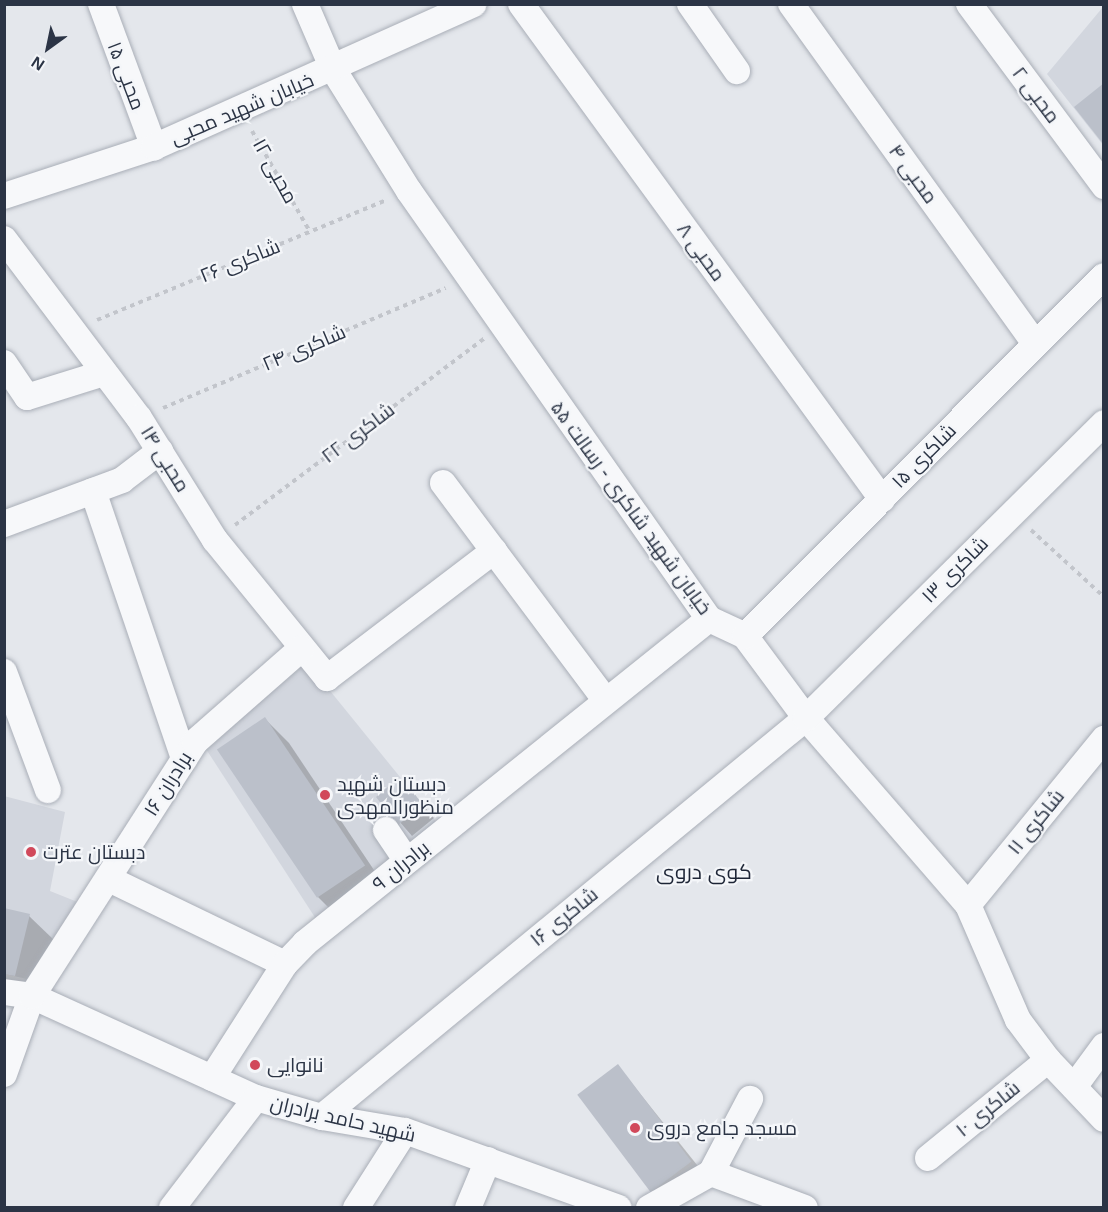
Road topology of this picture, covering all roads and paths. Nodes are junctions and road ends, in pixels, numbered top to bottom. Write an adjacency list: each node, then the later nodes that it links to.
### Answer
1 (101, 4): 11 (street, محبی ۱۵)
2 (306, 4): 8 (street, خیابان شهید شاکری - رسالت ۵۵)
3 (473, 4): 8 (street, خیابان شهید محبی)
4 (521, 4): 29 (street, محبی ۸)
5 (690, 4): 9 (street)
6 (791, 4): 21 (street, محبی ۴)
7 (969, 4): 12 (street, محبی ۲)
8 (333, 69): 10 (street, خیابان شهید محبی); 13 (street, خیابان شهید شاکری - رسالت ۵۵)
9 (737, 71)
10 (240, 109): 11 (street, خیابان شهید محبی); 15 (path, محبی ۱۲)
11 (154, 147): 14 (street, خیابان شهید محبی)
12 (1104, 186)
13 (409, 191): 15 (path, شاکری ۲۶); 18 (street, خیابان شهید شاکری - رسالت ۵۵)
14 (4, 196)
15 (310, 232): 20 (path, شاکری ۲۶)
16 (4, 239): 20 (street, محبی ۱۴)
17 (1104, 276): 21 (street, شاکری ۱۵)
18 (469, 279): 19 (street, خیابان شهید شاکری - رسالت ۵۵); 24 (path, شاکری ۲۴)
19 (501, 326): 32 (path, شاکری ۲۲); 35 (street, خیابان شهید شاکری - رسالت ۵۵)
20 (71, 330): 23 (street, محبی ۱۴)
21 (1035, 344): 29 (street, شاکری ۱۵)
22 (4, 363): 23 (street)
23 (104, 373): 24 (street, محبی ۱۴)
24 (139, 418): 26 (street, محبی ۱۴)
25 (1104, 423): 30 (street, شاکری ۱۳)
26 (160, 451): 28 (street); 32 (street, محبی ۱۴)
27 (443, 483): 33 (street)
28 (93, 491): 31 (street); 42 (street)
29 (882, 499): 36 (street, شاکری ۱۵)
30 (1013, 513): 34 (path); 40 (street, شاکری ۱۳)
31 (4, 524)
32 (215, 540): 37 (street, محبی ۱۴)
33 (494, 551): 37 (street, محبی ۱۴); 39 (street)
34 (1104, 597)
35 (709, 619): 36 (street, خیابان شهید شاکری - رسالت ۵۵); 39 (street, برادران ۹)
36 (745, 636): 40 (street, خیابان شهید شاکری - رسالت ۵۵)
37 (301, 649): 42 (street, برادران ۱۶)
38 (4, 672): 43 (street)
39 (606, 702): 45 (street, برادران ۹)
40 (806, 718): 47 (street, خیابان شهید شاکری - رسالت ۵۵); 58 (street, شاکری ۱۶)
41 (1104, 739): 47 (street, شاکری ۱۱)
42 (184, 759): 46 (street, برادران ۱۶)
43 (48, 790)
44 (386, 830): 45 (street)
45 (406, 861): 48 (street, برادران ۹)
46 (109, 879): 48 (street); 50 (street, برادران ۱۶)
47 (968, 904): 52 (street, خیابان شهید شاکری - رسالت ۵۵)
48 (285, 964): 54 (street, برادران ۹)
49 (4, 992): 50 (street, شهید حامد برادران)
50 (32, 996): 53 (street, برادران ۱۶); 54 (street, شهید حامد برادران)
51 (1104, 1046): 55 (street)
52 (1048, 1060): 55 (street, خیابان شهید شاکری - رسالت ۵۵); 61 (street, شاکری ۱۰)
53 (4, 1074)
54 (212, 1078): 56 (street, شهید حامد برادران)
55 (1074, 1087): 59 (street, خیابان شهید شاکری - رسالت ۵۵)
56 (256, 1098): 58 (street, شهید حامد برادران); 64 (street)
57 (750, 1099): 63 (street)
58 (322, 1117): 60 (street, شهید حامد برادران)
59 (1104, 1119)
60 (405, 1131): 62 (street, شهید حامد برادران); 65 (street)
61 (928, 1158)
62 (488, 1160): 66 (street); 67 (street, شهید حامد برادران)
63 (711, 1173): 68 (street); 69 (street)
64 (172, 1208)
65 (356, 1208)
66 (468, 1208)
67 (620, 1208)
68 (649, 1208)
69 (805, 1208)

